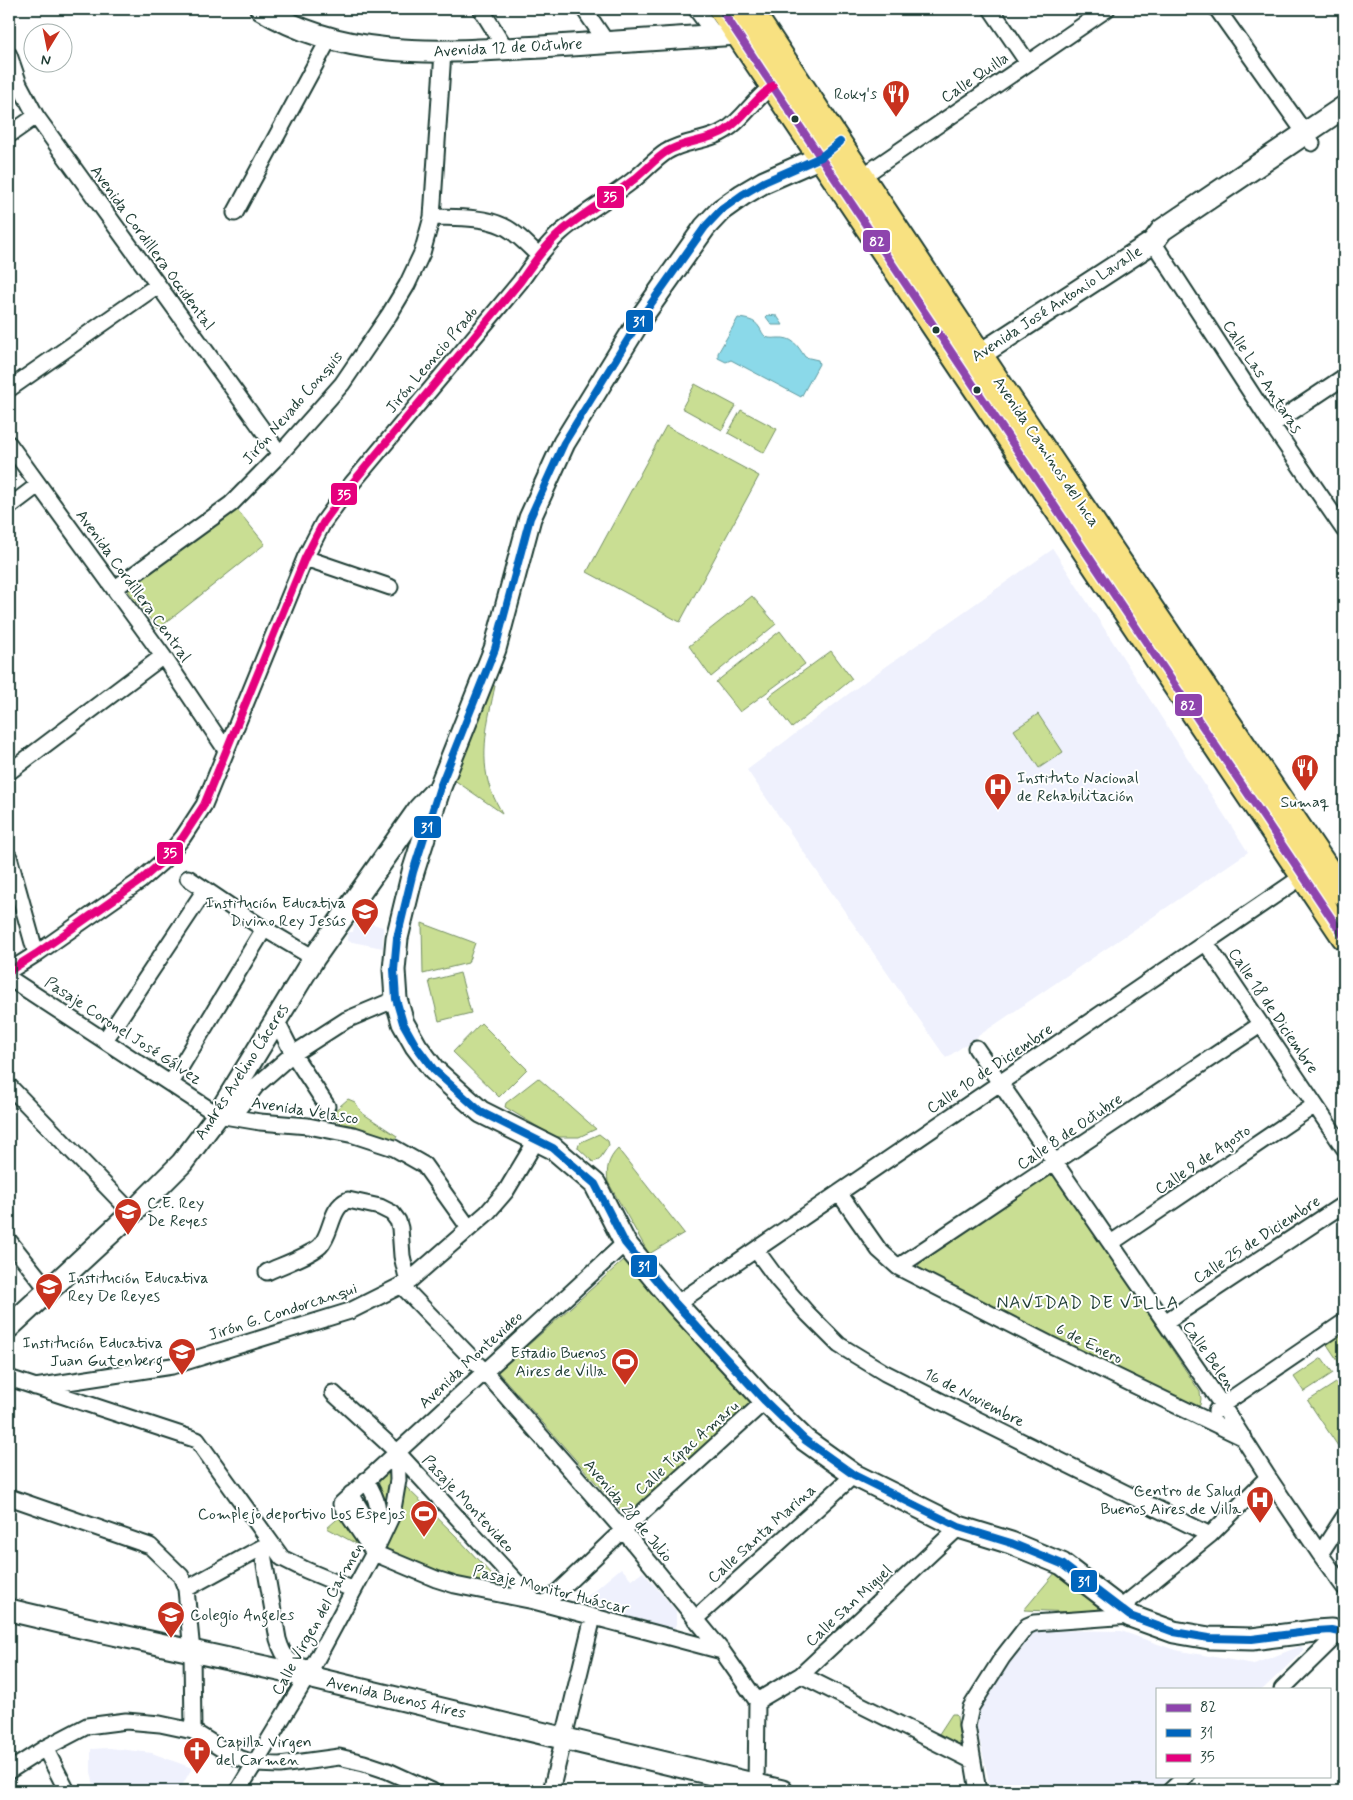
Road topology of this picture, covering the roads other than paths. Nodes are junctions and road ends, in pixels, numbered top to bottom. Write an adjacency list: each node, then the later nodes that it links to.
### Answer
1 (262, 9): 12 (street, Avenida 12 de Octubre)
2 (481, 9): 14 (street)
3 (584, 9): 13 (street)
4 (696, 9): 11 (street)
5 (721, 9): 10 (main road, Avenida Caminos del Inca)
6 (991, 9): 17 (street)
7 (1107, 9): 17 (street, Calle Quilla)
8 (1217, 9): 23 (street)
9 (755, 16): 10 (street, Avenida 12 de Octubre); 24 (main road, Avenida Caminos del Inca)
10 (738, 34): 11 (street, Avenida 12 de Octubre); 18 (main road, Avenida Caminos del Inca)
11 (715, 36): 13 (street, Avenida 12 de Octubre)
12 (329, 39): 15 (street, Avenida 12 de Octubre); 27 (street)
13 (607, 43): 14 (street, Avenida 12 de Octubre)
14 (506, 49): 15 (street, Avenida 12 de Octubre)
15 (443, 52): 28 (street, Jirón Nevado Conquis)
16 (9, 55): 20 (street, Avenida Cordillera Occidental)
17 (1028, 63): 26 (street, Calle Quilla)
18 (773, 86): 25 (main road, Avenida Caminos del Inca); 30 (street, Jirón Leoncio Prado)
19 (1344, 107): 23 (street, Avenida José Antonio Lavalle)
20 (36, 116): 22 (street); 31 (street, Avenida Cordillera Occidental)
21 (1344, 122): 23 (street, Avenida José Antonio Lavalle)
22 (9, 135)
23 (1309, 138): 29 (street, Avenida José Antonio Lavalle)
24 (840, 142): 25 (street); 26 (main road, Avenida Caminos del Inca)
25 (821, 157): 32 (main road, Avenida Caminos del Inca); 47 (street)
26 (863, 176): 32 (main road, Avenida Caminos del Inca)
27 (235, 213)
28 (432, 217): 30 (street); 37 (street, Jirón Nevado Conquis)
29 (1153, 242): 32 (street, Avenida José Antonio Lavalle); 35 (street, Calle Las Antaras)
30 (539, 256): 41 (street, Jirón Leoncio Prado)
31 (158, 285): 34 (street); 37 (street, Avenida Cordillera Occidental)
32 (971, 360): 49 (main road, Avenida Caminos del Inca); 50 (main road, Avenida Caminos del Inca)
33 (1344, 377): 35 (street)
34 (9, 389)
35 (1272, 425): 40 (street, Calle Las Antaras)
36 (9, 444): 38 (street, Avenida Cordillera Central)
37 (280, 454): 43 (street, Jirón Nevado Conquis)
38 (38, 485): 39 (street); 43 (street, Avenida Cordillera Central)
39 (9, 507)
40 (1344, 530)
41 (305, 558): 42 (street); 45 (street, Jirón Leoncio Prado)
42 (390, 587)
43 (114, 589): 44 (street, Avenida Cordillera Central)
44 (163, 656): 45 (street, Avenida Cordillera Central); 46 (street)
45 (226, 750): 57 (street, Jirón Leoncio Prado)
46 (9, 772)
47 (440, 787): 58 (street, Andrés Avelino Cáceres); 61 (street)
48 (9, 856): 57 (street)
49 (1323, 863): 50 (street, Calle 10 de Diciembre); 53 (main road, Avenida Caminos del Inca)
50 (1304, 876): 55 (main road, Avenida Caminos del Inca); 56 (street, Calle 10 de Diciembre)
51 (188, 878): 52 (street)
52 (205, 890): 54 (street); 64 (street)
53 (1344, 894)
54 (264, 929): 58 (street); 68 (street)
55 (1344, 937)
56 (1206, 943): 63 (street, Calle 18 de Diciembre); 67 (street, Calle 10 de Diciembre)
57 (36, 954): 59 (street, Jirón Leoncio Prado)
58 (314, 958): 62 (street, Andrés Avelino Cáceres)
59 (9, 971)
60 (9, 978): 64 (street, Pasaje Coronel José Gálvez)
61 (396, 999): 66 (street); 73 (street)
62 (276, 1020): 66 (street); 72 (street, Andrés Avelino Cáceres)
63 (1260, 1024): 70 (street, Calle 18 de Diciembre); 75 (street, Calle 8 de Octubre)
64 (105, 1040): 68 (street, Pasaje Coronel José Gálvez)
65 (976, 1048): 67 (street, Calle Belen)
66 (293, 1054): 71 (street); 72 (street)
67 (1001, 1083): 75 (street, Calle Belen); 76 (street, Calle 10 de Diciembre)
68 (171, 1084): 72 (street, Pasaje Coronel José Gálvez)
69 (9, 1086): 78 (street)
70 (1315, 1105): 74 (street, Calle 18 de Diciembre); 82 (street, Calle 9 de Agosto)
71 (327, 1106)
72 (225, 1116): 78 (street, Andrés Avelino Cáceres); 79 (street, Avenida Velasco)
73 (536, 1141): 79 (street, Jirón G. Condorcanqui); 81 (street)
74 (1344, 1148)
75 (1056, 1163): 82 (street, Calle Belen); 84 (street, Calle 8 de Octubre)
76 (839, 1193): 83 (street, Calle 10 de Diciembre); 84 (street, 6 de Enero)
77 (1344, 1204): 89 (street, Calle 25 de Diciembre)
78 (132, 1213): 87 (street, Andrés Avelino Cáceres)
79 (469, 1228): 86 (street, Jirón G. Condorcanqui)
80 (9, 1241): 87 (street)
81 (625, 1243): 88 (street); 92 (street, Avenida Montevideo)
82 (1111, 1243): 89 (street, Calle Belen)
83 (756, 1250): 88 (street, Calle 10 de Diciembre); 110 (street, 16 de Noviembre)
84 (898, 1268): 98 (street, 6 de Enero)
85 (267, 1272): 86 (street)
86 (405, 1284): 92 (street, Avenida 28 de Julio); 94 (street, Jirón G. Condorcanqui)
87 (50, 1291): 91 (street, Andrés Avelino Cáceres)
88 (676, 1304): 96 (street)
89 (1165, 1322): 97 (street, Calle Belen)
90 (1344, 1322): 97 (street)
91 (9, 1327)
92 (484, 1371): 100 (street, Avenida Montevideo); 108 (street, Avenida 28 de Julio)
93 (9, 1378): 94 (street)
94 (35, 1387): 111 (street)
95 (333, 1393): 100 (street, Pasaje Montevideo)
96 (765, 1401): 101 (street); 108 (street, Calle Túpac Amaru)
97 (1222, 1405): 98 (street); 99 (street, Calle Belen)
98 (1206, 1420): 99 (street, 6 de Enero)
99 (1245, 1439): 102 (street, Calle Belen)
100 (396, 1452): 103 (street, Avenida Montevideo); 112 (street, Calle Virgen del Carmen); 117 (street, Pasaje Montevideo)
101 (854, 1475): 107 (street); 121 (street, Calle Santa Marina)
102 (1268, 1476): 110 (street); 113 (street, Calle Belen)
103 (366, 1480): 105 (street, Avenida Montevideo); 109 (street)
104 (9, 1497): 115 (street)
105 (346, 1499): 109 (street); 112 (street)
106 (1344, 1517): 113 (street)
107 (959, 1527): 119 (street); 126 (street, Calle San Miguel)
108 (623, 1530): 117 (street, Calle Túpac Amaru); 121 (street, Avenida 28 de Julio)
109 (374, 1532): 112 (street)
110 (1210, 1535): 119 (street)
111 (266, 1545): 115 (street); 116 (street); 125 (street)
112 (374, 1553): 116 (street, Calle Virgen del Carmen); 117 (street, Pasaje Monitor Huáscar)
113 (1320, 1554): 114 (street, Calle Belen)
114 (1344, 1587)
115 (186, 1589): 124 (street)
116 (354, 1590): 125 (street, Calle Virgen del Carmen)
117 (540, 1603): 120 (street, Pasaje Monitor Huáscar)
118 (9, 1610): 124 (street, Avenida Buenos Aires)
119 (1124, 1612): 122 (street); 132 (street)
120 (593, 1617): 123 (street, Pasaje Monitor Huáscar); 130 (street)
121 (694, 1619): 123 (street, Avenida 28 de Julio)
122 (1342, 1632): 127 (street)
123 (722, 1651): 128 (street, Avenida 28 de Julio)
124 (192, 1652): 125 (street, Avenida Buenos Aires); 129 (street)
125 (309, 1673): 130 (street, Avenida Buenos Aires); 133 (street, Calle Virgen del Carmen)
126 (801, 1675): 128 (street, Calle San Miguel); 132 (street)
127 (1283, 1688)
128 (757, 1701): 136 (street)
129 (193, 1731): 131 (street); 133 (street)
130 (565, 1739): 136 (street, Avenida Buenos Aires); 140 (street)
131 (45, 1748): 134 (street); 137 (street)
132 (973, 1761): 142 (street)
133 (256, 1764): 138 (street, Calle Virgen del Carmen); 139 (street)
134 (9, 1771)
135 (1184, 1778): 143 (street)
136 (756, 1788): 141 (street, Avenida Buenos Aires)
137 (67, 1791)
138 (238, 1791)
139 (432, 1791)
140 (551, 1791)
141 (782, 1791)
142 (978, 1791)
143 (1170, 1791)

